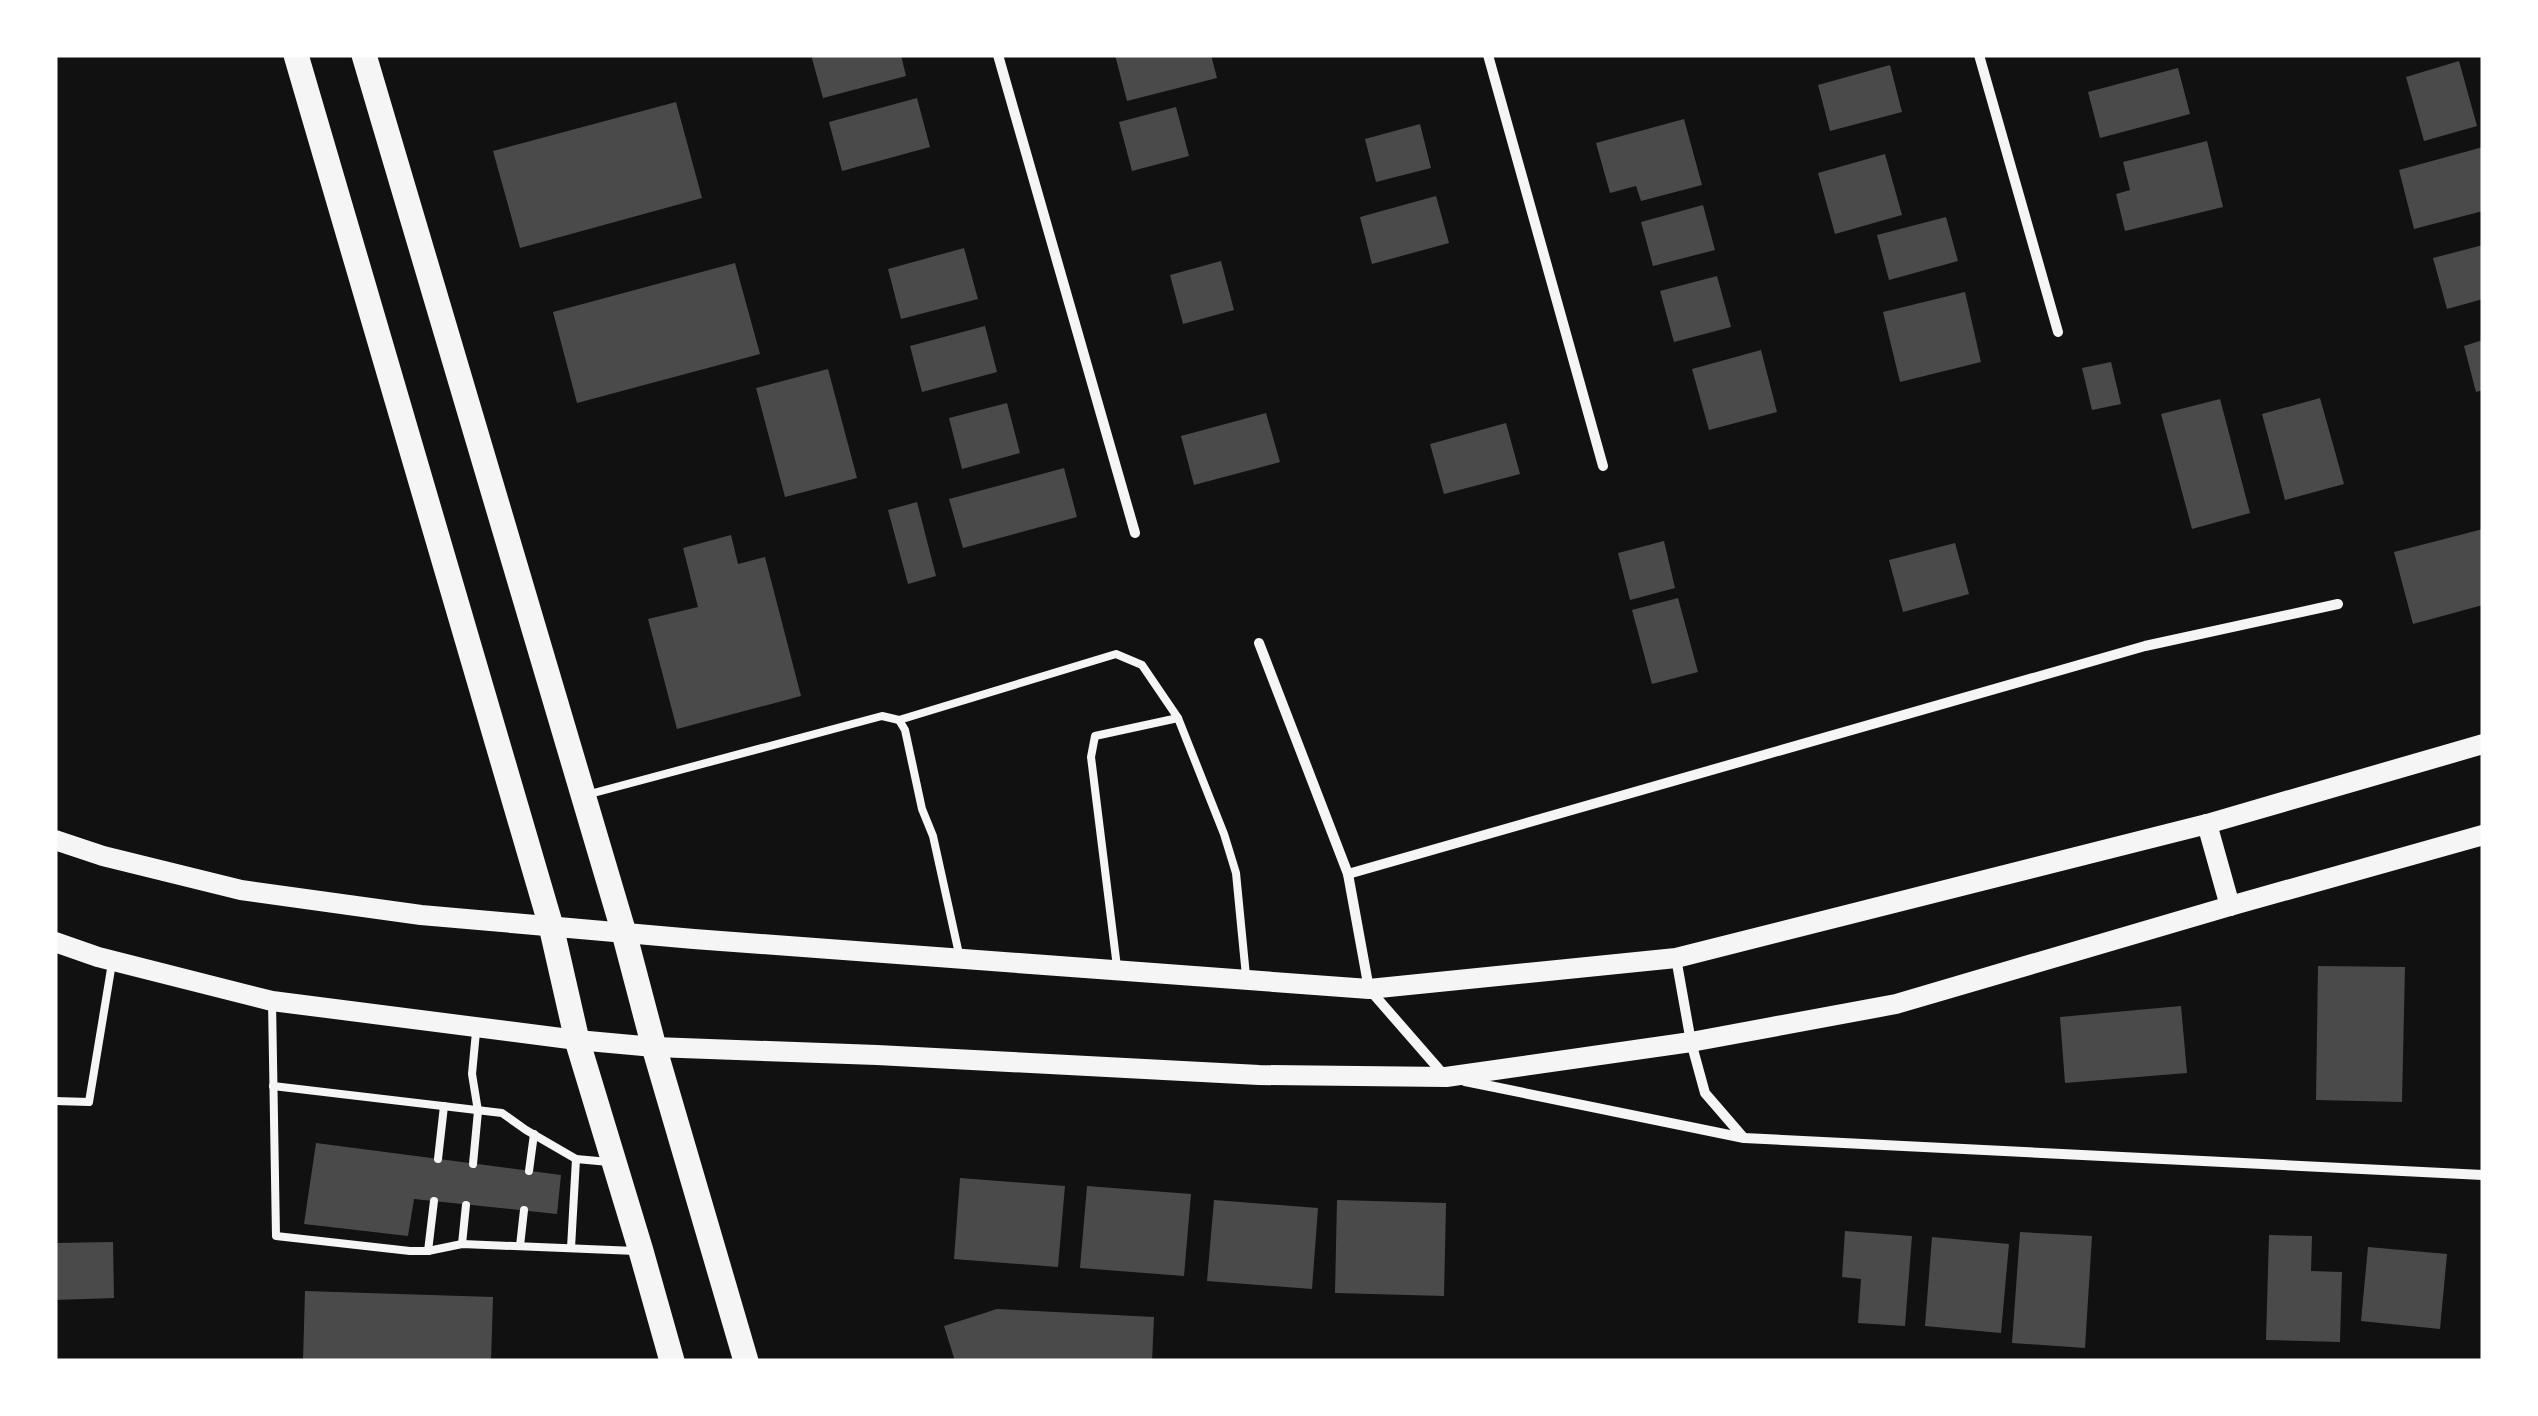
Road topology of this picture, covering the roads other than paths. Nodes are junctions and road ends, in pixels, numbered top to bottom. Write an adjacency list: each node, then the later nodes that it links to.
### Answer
1 (296, 55): 20 (main road)
2 (364, 55): 14 (main road)
3 (998, 55): 8 (street)
4 (1488, 55): 7 (street)
5 (1979, 55): 6 (street)
6 (2058, 332)
7 (1603, 466)
8 (1135, 533)
9 (2338, 604): 18 (street)
10 (1259, 643): 18 (street)
11 (1178, 718): 12 (lane); 26 (lane); 27 (lane)
12 (899, 720): 14 (lane); 24 (lane)
13 (2483, 744): 15 (main road)
14 (583, 795): 21 (main road)
15 (2207, 824): 19 (main road); 23 (main road)
16 (2483, 836): 19 (main road)
17 (55, 840): 20 (main road)
18 (1348, 874): 28 (street)
19 (2230, 906): 32 (main road)
20 (551, 926): 21 (main road); 31 (main road)
21 (624, 933): 24 (main road); 33 (main road)
22 (55, 942): 25 (main road)
23 (1676, 958): 28 (main road); 32 (street)
24 (960, 959): 26 (main road)
25 (112, 960): 29 (main road); 36 (lane)
26 (1118, 970): 27 (main road)
27 (1246, 980): 28 (main road)
28 (1369, 989): 34 (street)
29 (272, 1001): 30 (main road); 35 (lane)
30 (477, 1027): 31 (main road); 38 (lane)
31 (576, 1040): 33 (main road); 43 (main road)
32 (1691, 1042): 34 (main road); 40 (street)
33 (654, 1047): 34 (main road); 56 (main road)
34 (1446, 1077): 40 (street)
35 (274, 1086): 37 (lane); 53 (lane)
36 (55, 1100)
37 (444, 1106): 38 (lane); 42 (lane)
38 (478, 1111): 39 (lane); 44 (lane)
39 (534, 1134): 41 (lane); 45 (lane)
40 (1744, 1138): 46 (street)
41 (576, 1158): 43 (lane); 52 (lane)
42 (438, 1159)
43 (614, 1162): 54 (main road)
44 (473, 1164)
45 (529, 1171)
46 (2483, 1174)
47 (434, 1201): 53 (lane)
48 (466, 1204): 50 (lane)
49 (524, 1210): 51 (lane)
50 (462, 1244): 51 (lane); 53 (lane)
51 (520, 1246): 52 (lane)
52 (571, 1248): 54 (lane)
53 (428, 1251)
54 (641, 1251): 55 (main road)
55 (666, 1354)
56 (746, 1361)

